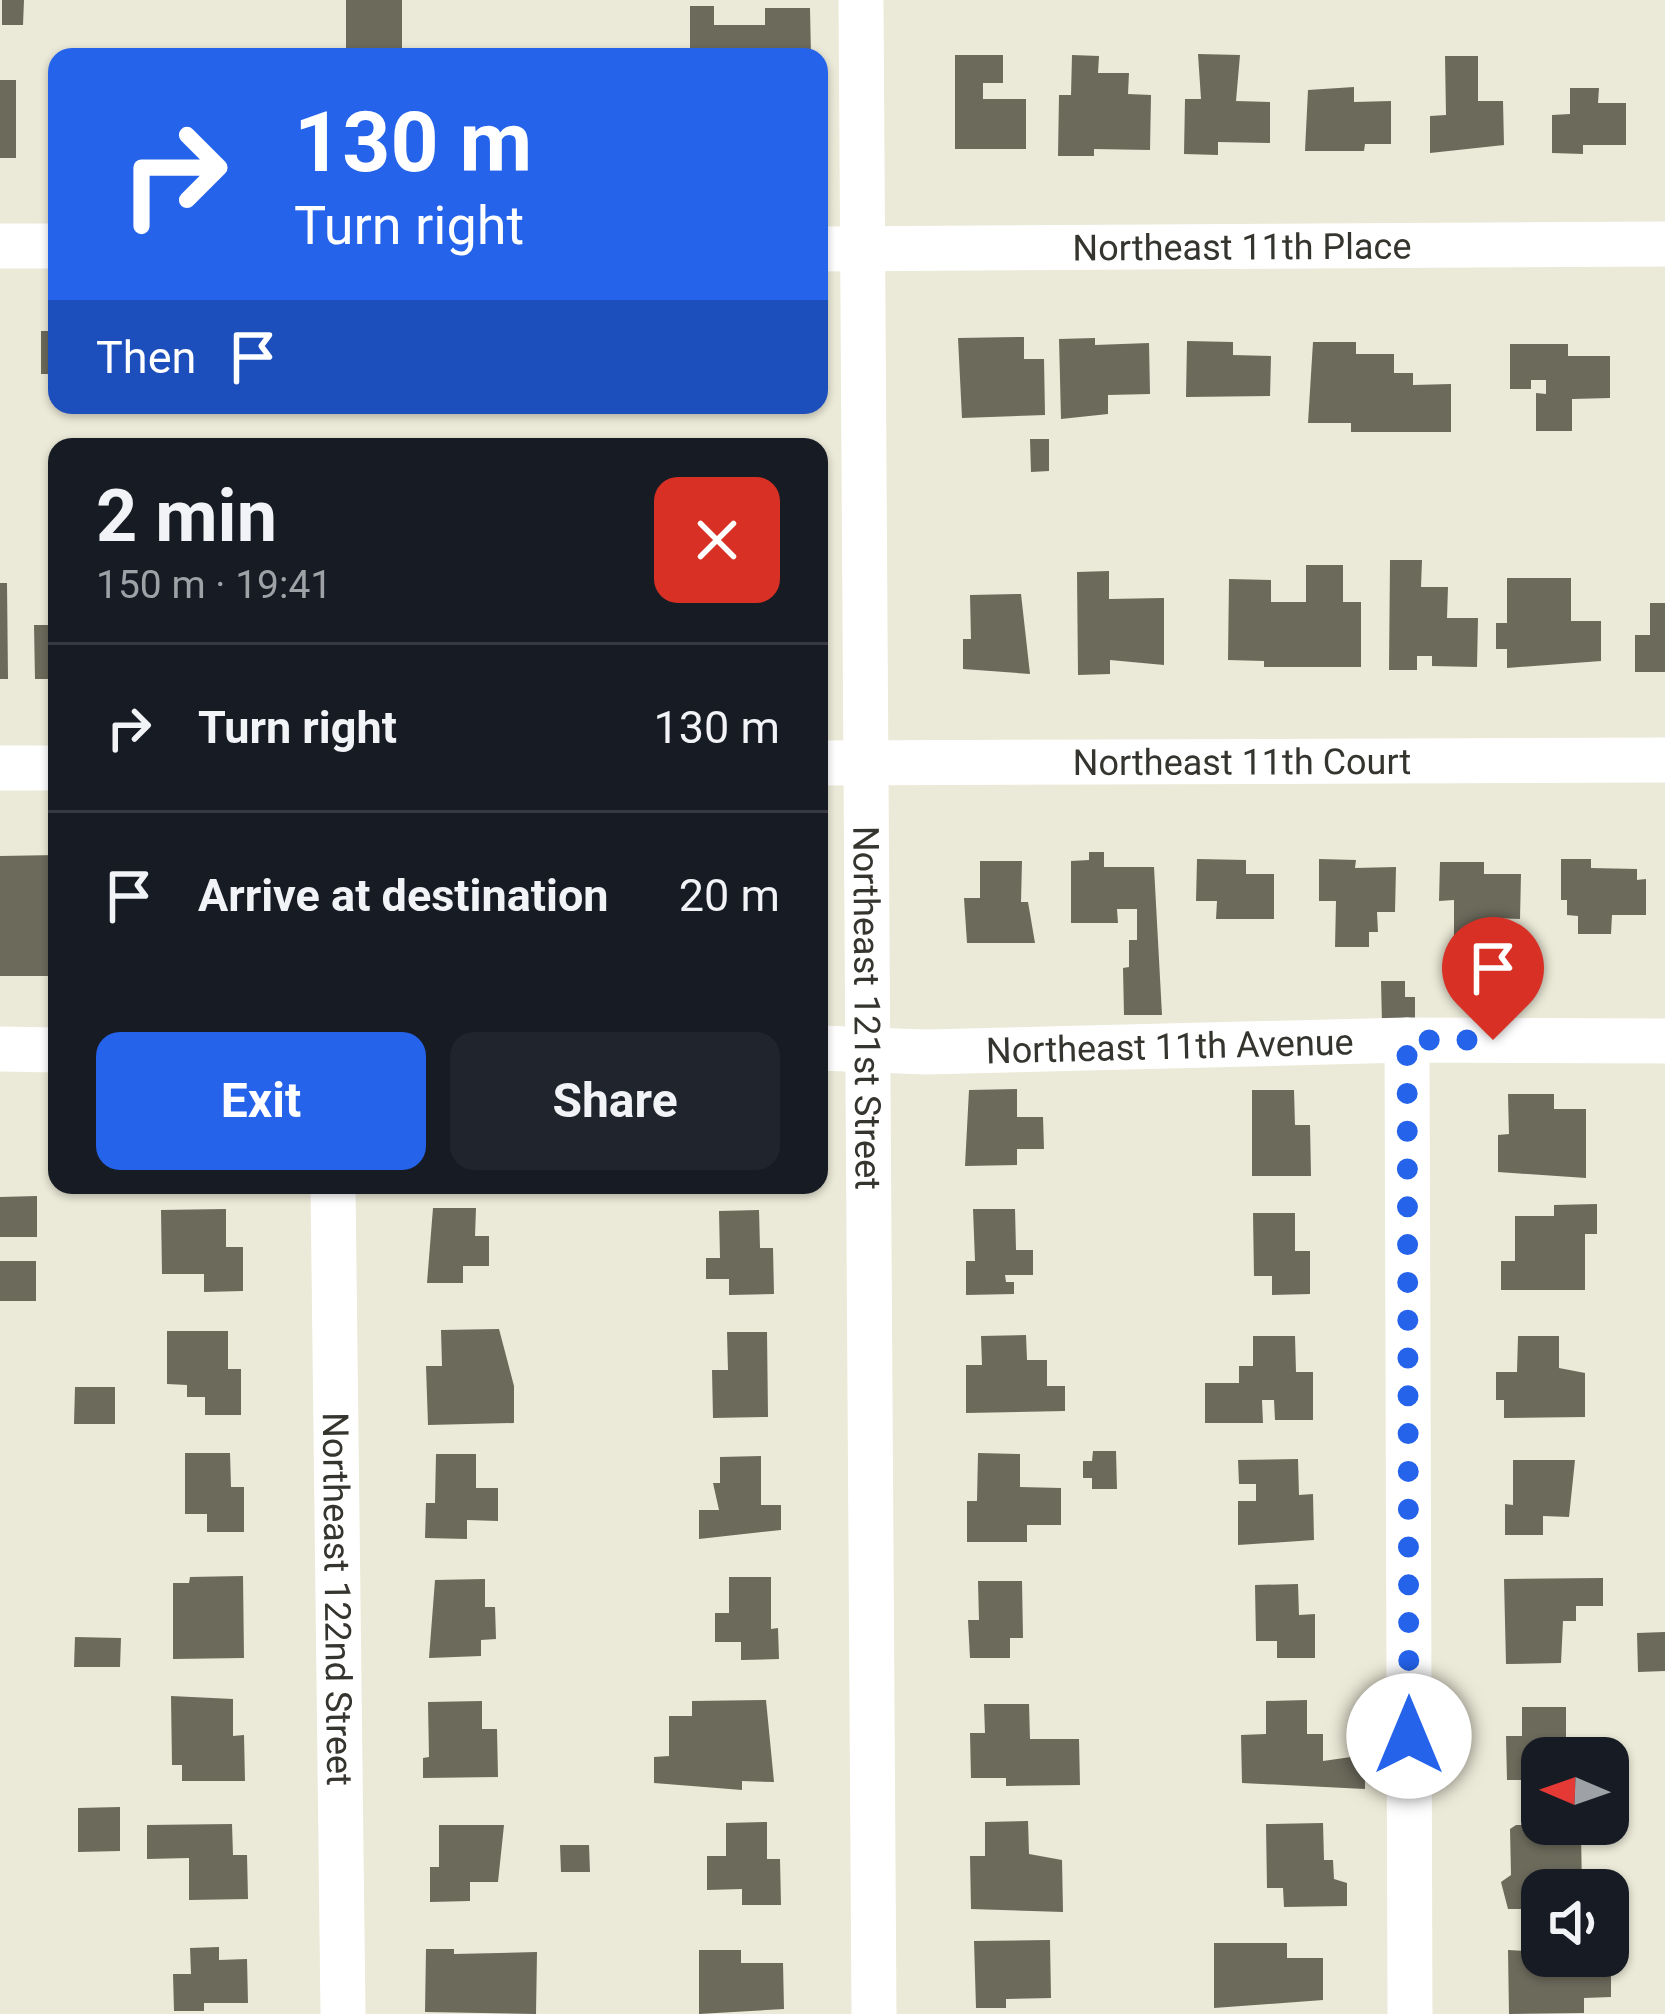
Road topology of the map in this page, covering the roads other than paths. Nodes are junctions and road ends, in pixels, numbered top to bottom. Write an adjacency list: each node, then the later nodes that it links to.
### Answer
1 (861, 0): 6 (street, Northeast 121st Street)
2 (1665, 244): 6 (street, Northeast 11th Place)
3 (0, 246): 4 (street)
4 (48, 246)
5 (828, 249): 6 (street, Northeast 11th Place)
6 (864, 249): 9 (street, Northeast 121st Street)
7 (1665, 760): 9 (street, Northeast 11th Court)
8 (828, 763): 9 (street, Northeast 11th Court)
9 (870, 763): 15 (street, Northeast 121st Street)
10 (0, 768): 11 (street)
11 (48, 768)
12 (1407, 1040): 13 (street, Northeast 11th Avenue); 15 (street, Northeast 11th Avenue); 21 (street)
13 (1665, 1041)
14 (828, 1048): 15 (street, Northeast 11th Avenue)
15 (867, 1048): 20 (street, Northeast 121st Street)
16 (0, 1049): 17 (street)
17 (48, 1050)
18 (332, 1194): 19 (street, Northeast 122nd Street)
19 (343, 2014)
20 (874, 2014)
21 (1410, 2014)

